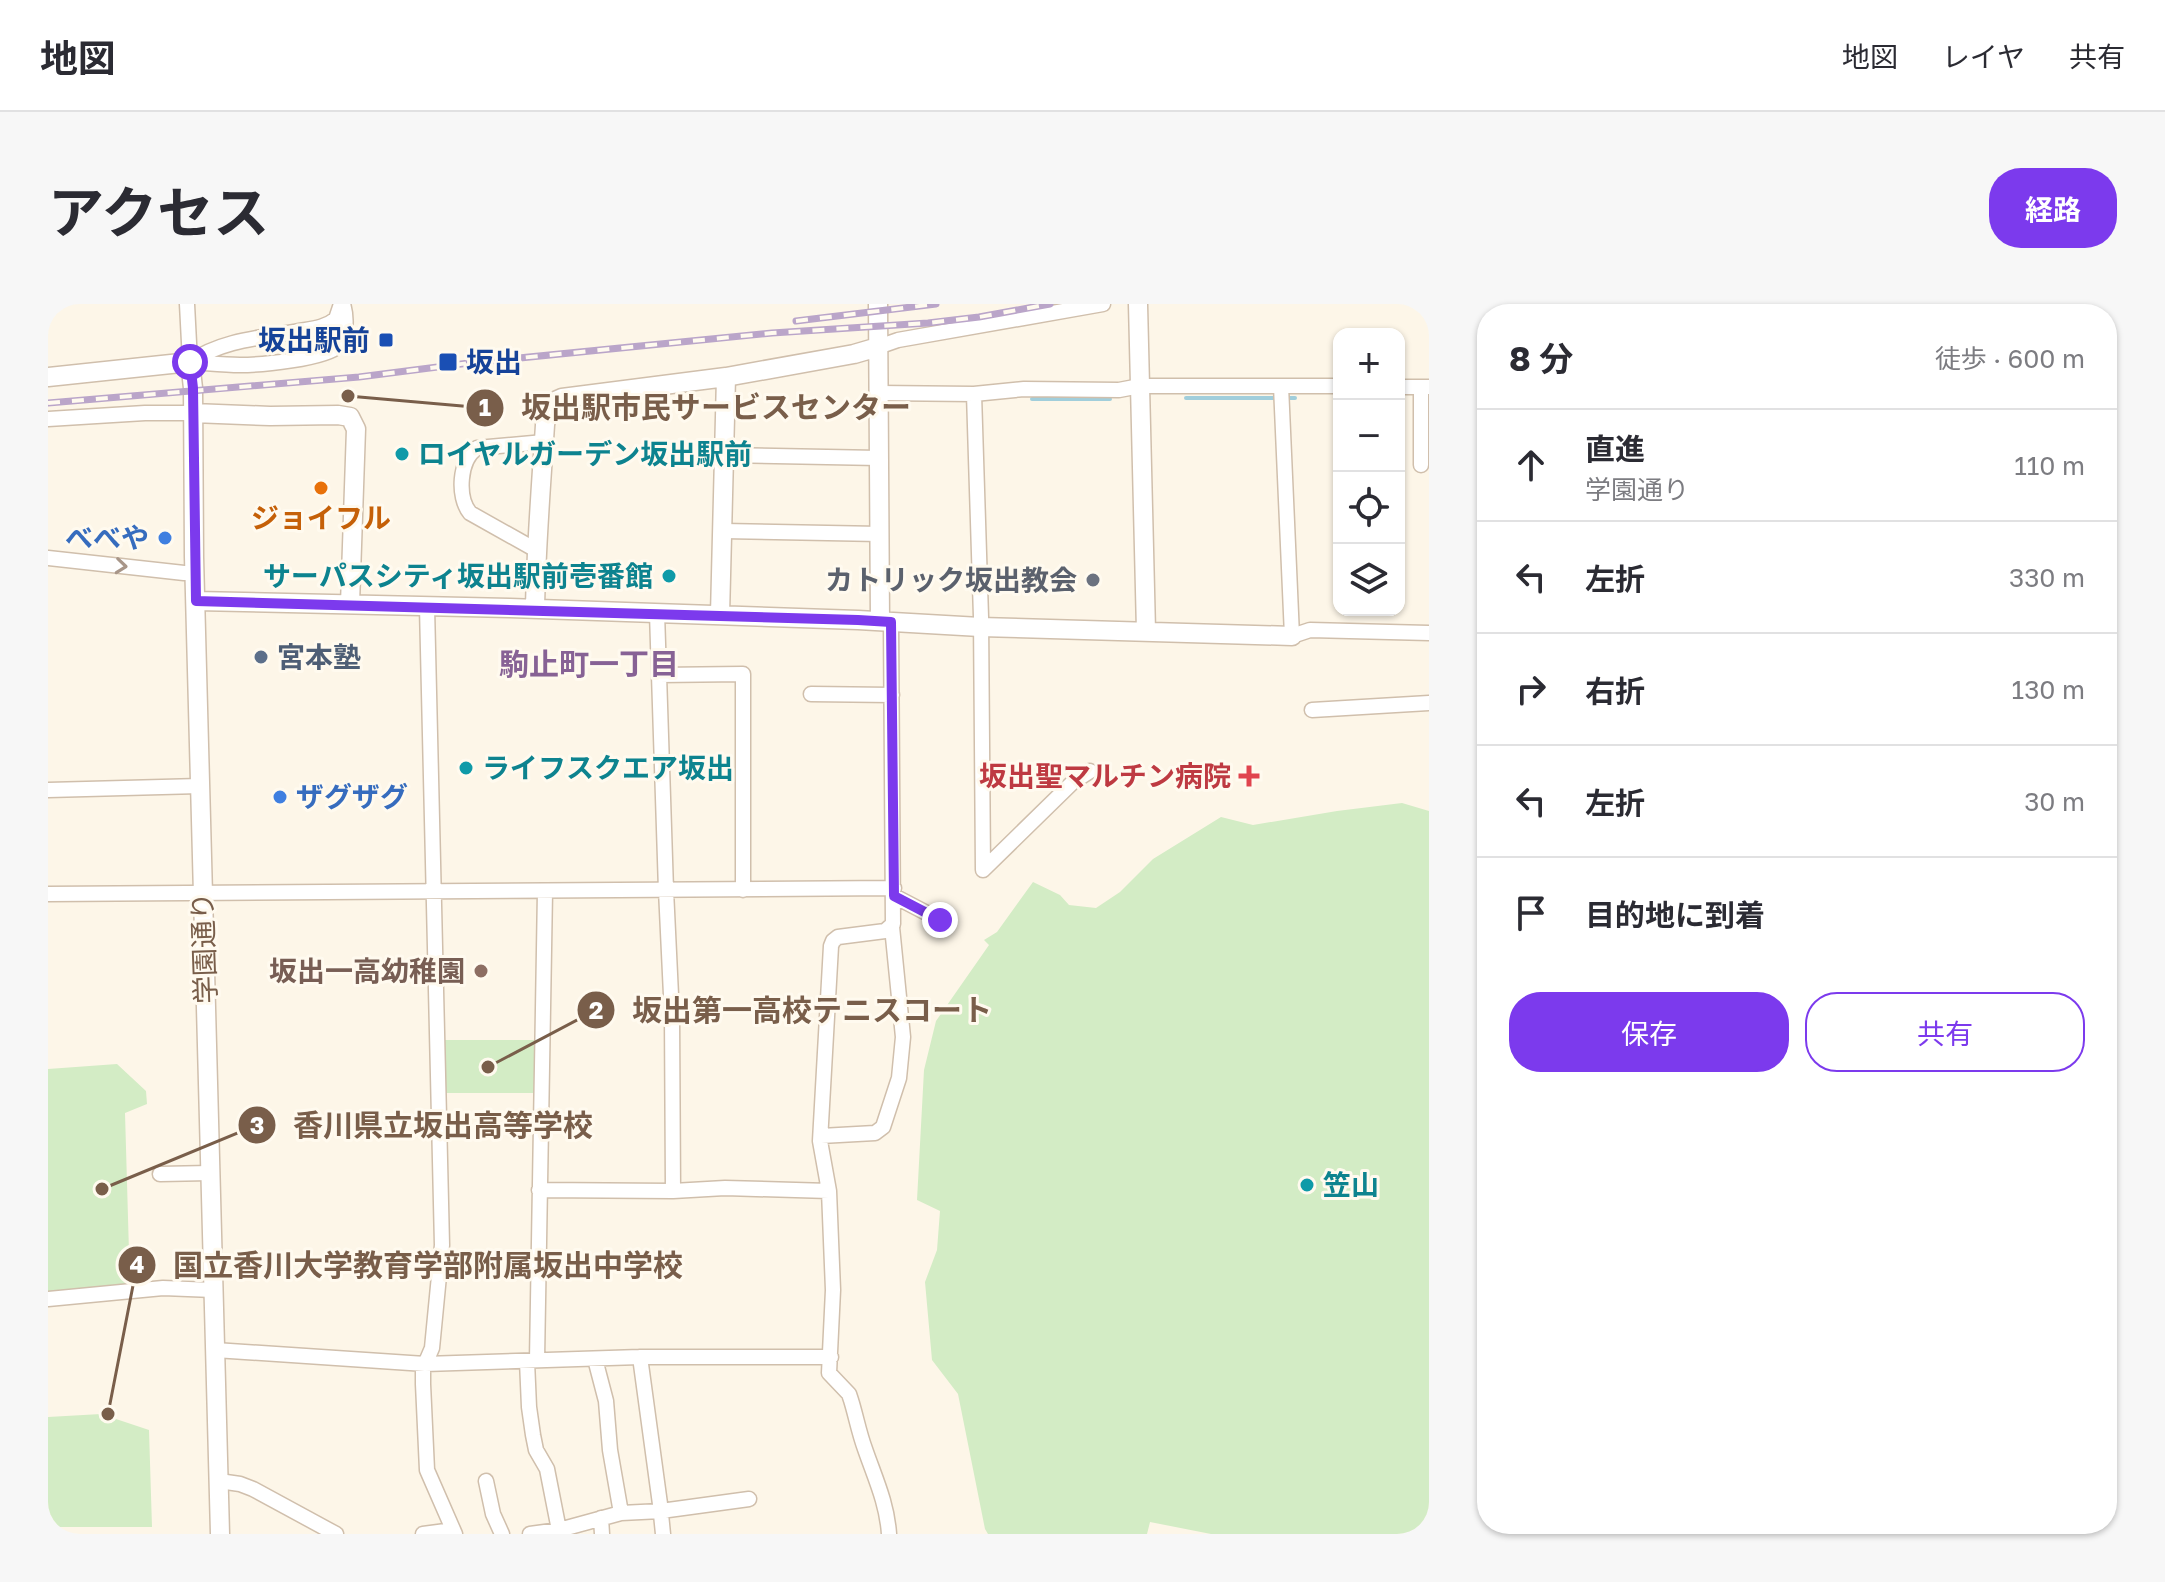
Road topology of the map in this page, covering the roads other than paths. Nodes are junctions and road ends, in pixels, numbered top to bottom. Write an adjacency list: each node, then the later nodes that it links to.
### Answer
1 (187, 304): 7 (street)
2 (342, 304): 7 (street); 7 (street)
3 (878, 304): 6 (street)
4 (1103, 304): 6 (street)
5 (1138, 304): 10 (street)
6 (878, 347): 9 (street); 13 (street)
7 (190, 362): 8 (street); 16 (street, 学園通り)
8 (48, 377)
9 (726, 377): 18 (street); 19 (street)
10 (1140, 386): 14 (street); 15 (street); 35 (street)
11 (1333, 387): 14 (street)
12 (1425, 387): 21 (street)
13 (878, 393): 15 (street); 20 (street)
14 (1281, 393): 37 (street)
15 (974, 394): 34 (street)
16 (193, 413): 17 (street); 26 (street, 学園通り); 28 (street)
17 (48, 419)
18 (544, 442): 24 (street); 24 (street)
19 (724, 455): 20 (street); 22 (street)
20 (879, 458): 23 (street)
21 (1421, 465)
22 (723, 531): 23 (street); 32 (street)
23 (880, 534): 33 (street)
24 (536, 550): 30 (street)
25 (48, 558): 26 (street, one-way to 26)
26 (194, 573): 27 (street, 学園通り)
27 (196, 601): 28 (street); 44 (street, 学園通り)
28 (350, 604): 29 (street)
29 (427, 607): 30 (street); 51 (street)
30 (535, 609): 31 (street)
31 (657, 613): 32 (street); 38 (street)
32 (720, 615): 33 (street)
33 (886, 622): 34 (street); 40 (street)
34 (980, 627): 35 (street); 43 (street)
35 (1146, 631): 37 (street)
36 (1429, 633): 37 (street)
37 (1292, 636)
38 (659, 675): 46 (street); 47 (street)
39 (811, 694): 40 (street)
40 (892, 695): 50 (street)
41 (1429, 703): 42 (street)
42 (1312, 710)
43 (1090, 771)
44 (200, 786): 45 (street); 49 (street, 学園通り)
45 (48, 790)
46 (666, 890): 47 (street); 48 (street); 59 (street)
47 (743, 890): 50 (street)
48 (545, 891): 51 (street); 58 (street)
49 (203, 892): 51 (street); 52 (street); 56 (street, 学園通り)
50 (894, 892): 53 (street); 54 (street)
51 (433, 893): 68 (street)
52 (48, 894)
53 (940, 920)
54 (892, 927): 55 (street); 55 (street)
55 (821, 1136): 60 (street)
56 (210, 1173): 57 (street); 61 (street, 学園通り)
57 (160, 1174)
58 (539, 1190): 59 (street); 67 (street)
59 (673, 1191): 60 (street)
60 (829, 1191): 65 (street)
61 (213, 1290): 62 (street); 63 (street, 学園通り)
62 (48, 1299)
63 (215, 1350): 68 (street); 69 (street, 学園通り)
64 (640, 1357): 65 (street); 66 (street); 72 (street)
65 (831, 1357): 84 (street)
66 (595, 1359): 67 (street); 73 (street)
67 (532, 1361): 68 (street); 75 (street)
68 (425, 1364): 76 (street)
69 (219, 1481): 77 (street, 学園通り); 78 (street)
70 (486, 1481): 80 (street)
71 (749, 1499): 72 (street)
72 (661, 1511): 73 (street); 83 (street)
73 (621, 1513): 74 (street)
74 (601, 1518): 75 (street); 82 (street)
75 (559, 1530): 81 (street)
76 (454, 1532): 79 (street)
77 (220, 1534)
78 (336, 1534)
79 (423, 1534)
80 (502, 1534)
81 (530, 1534)
82 (602, 1534)
83 (663, 1534)
84 (889, 1534)

